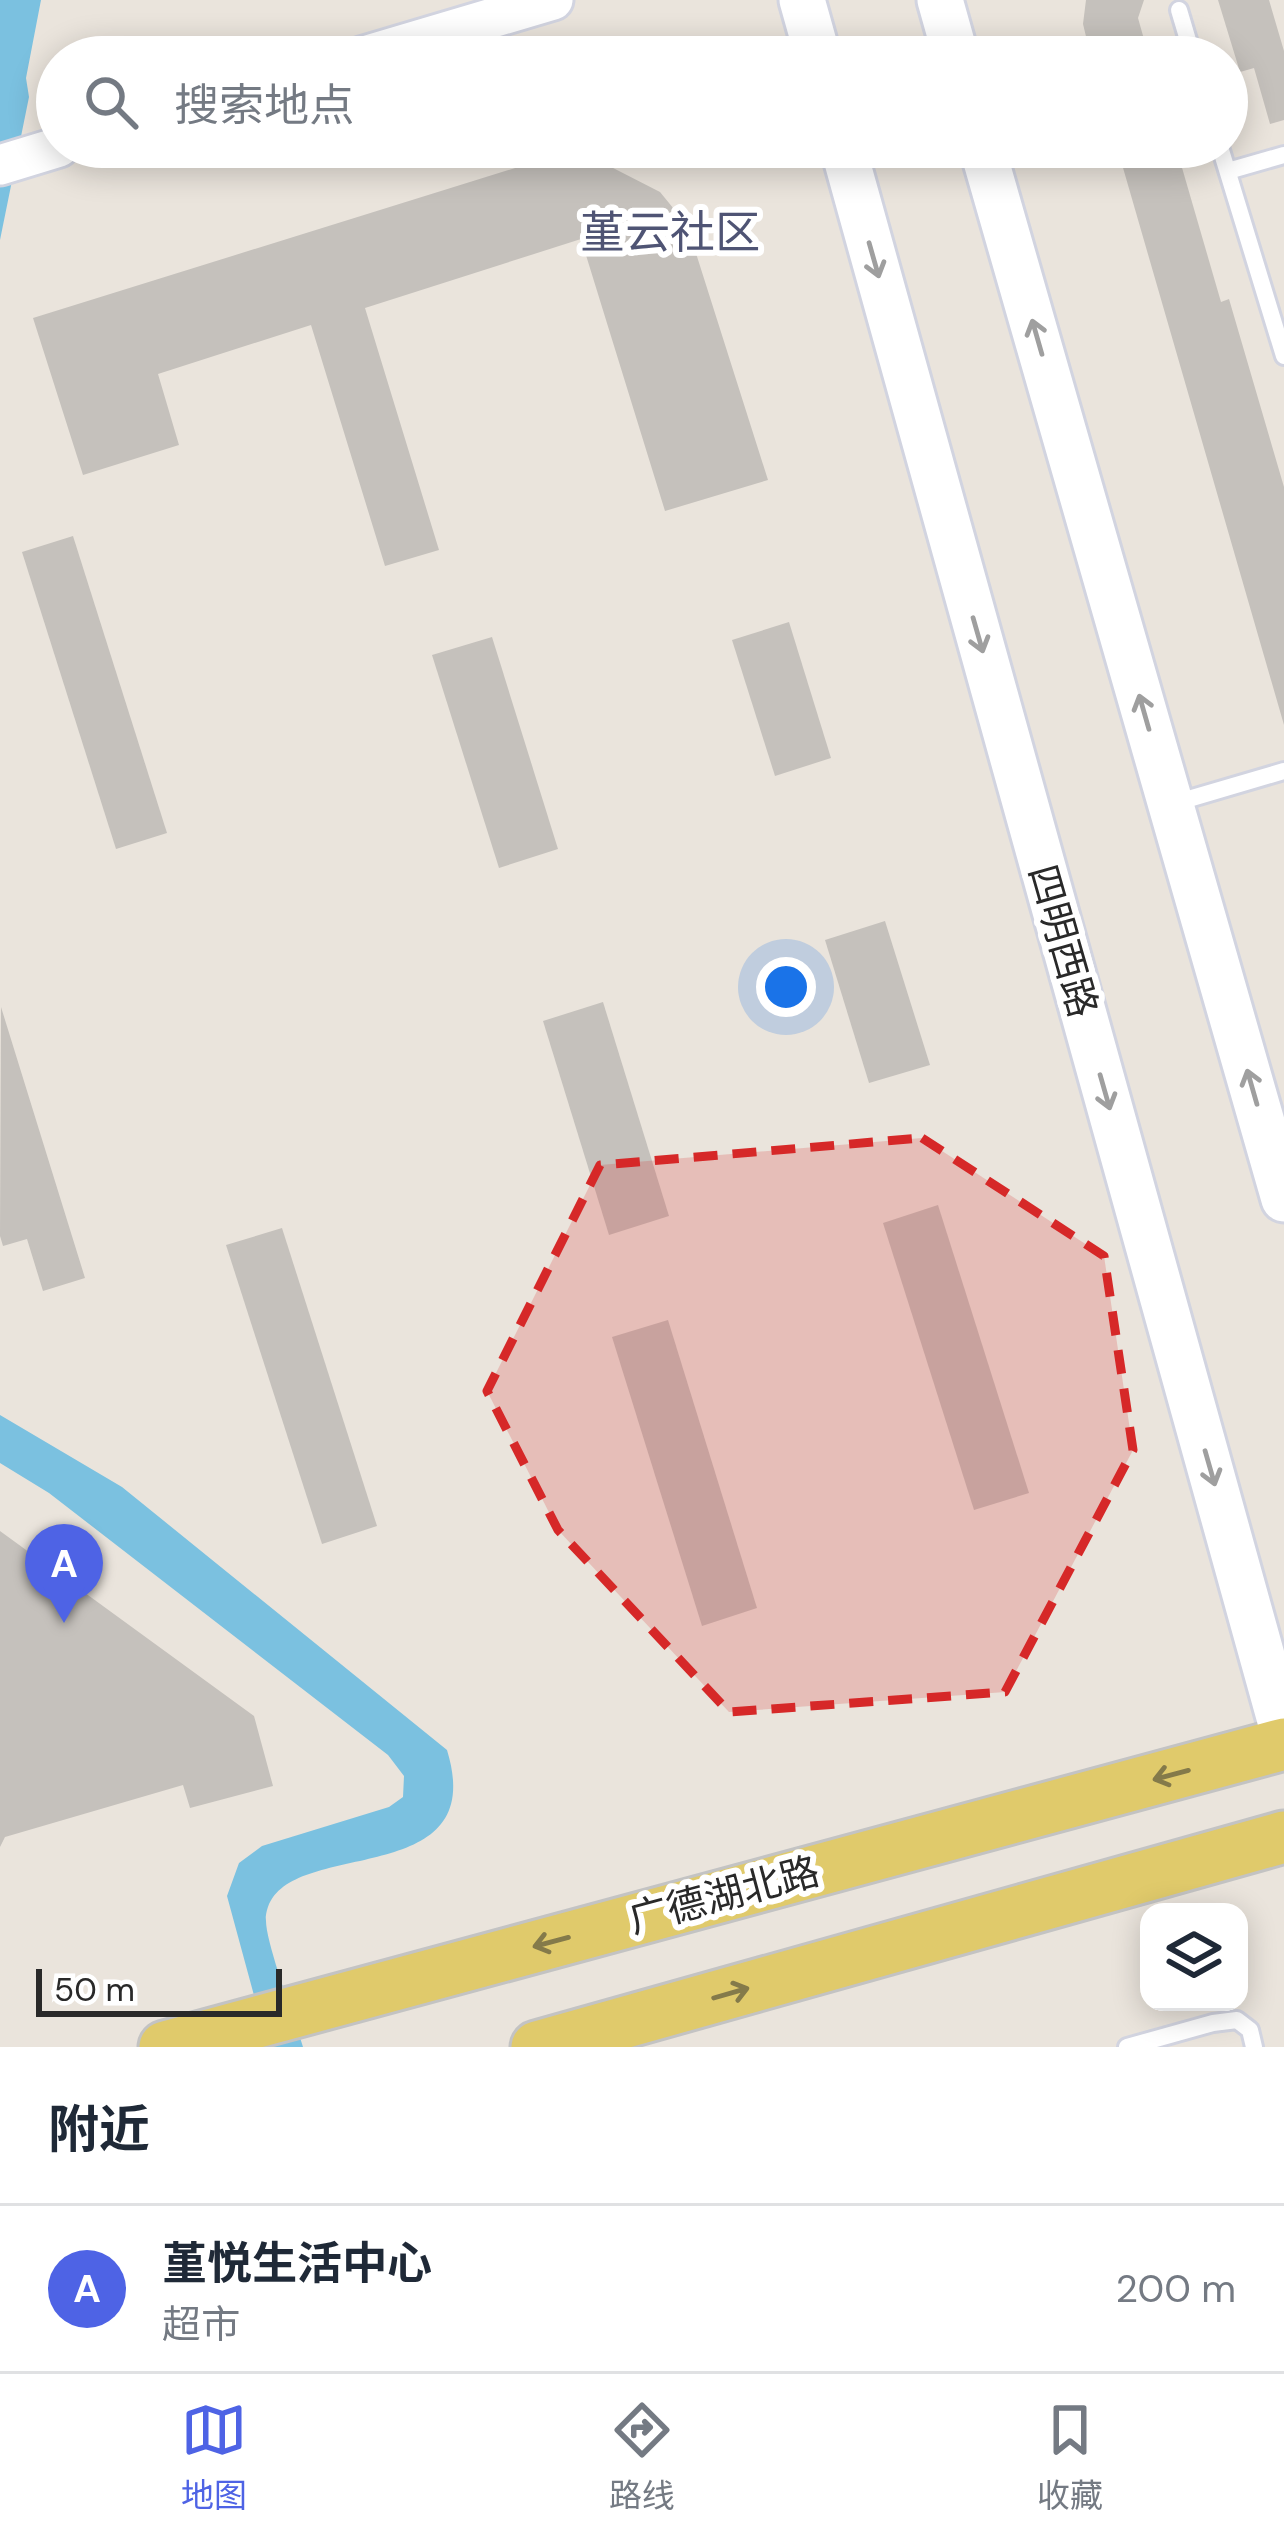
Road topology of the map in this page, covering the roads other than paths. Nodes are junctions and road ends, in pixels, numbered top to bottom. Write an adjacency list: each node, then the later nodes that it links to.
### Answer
1 (553, 0): 5 (street)
2 (802, 0): 6 (main road)
3 (940, 0): 7 (main road)
4 (1179, 10): 8 (lane)
5 (432, 36)
6 (812, 36)
7 (950, 36)
8 (1187, 36)
9 (36, 154): 11 (street)
10 (1284, 155): 12 (lane)
11 (0, 165)
12 (1248, 165)
13 (849, 168): 22 (main road, 四明西路, one-way to 22)
14 (988, 168): 20 (main road, one-way to 14)
15 (1227, 168): 17 (lane)
16 (1238, 168): 17 (lane)
17 (1228, 171): 18 (lane)
18 (1284, 356)
19 (1284, 771): 20 (lane)
20 (1171, 804): 21 (main road, one-way to 20)
21 (1284, 1199)
22 (1284, 1735)
23 (1284, 1744): 25 (main road, 广德湖北路, one-way to 25)
24 (1284, 1837): 26 (main road, one-way to 24)
25 (165, 2047)
26 (537, 2047)
27 (1127, 2047): 28 (lane)
28 (1254, 2047)

